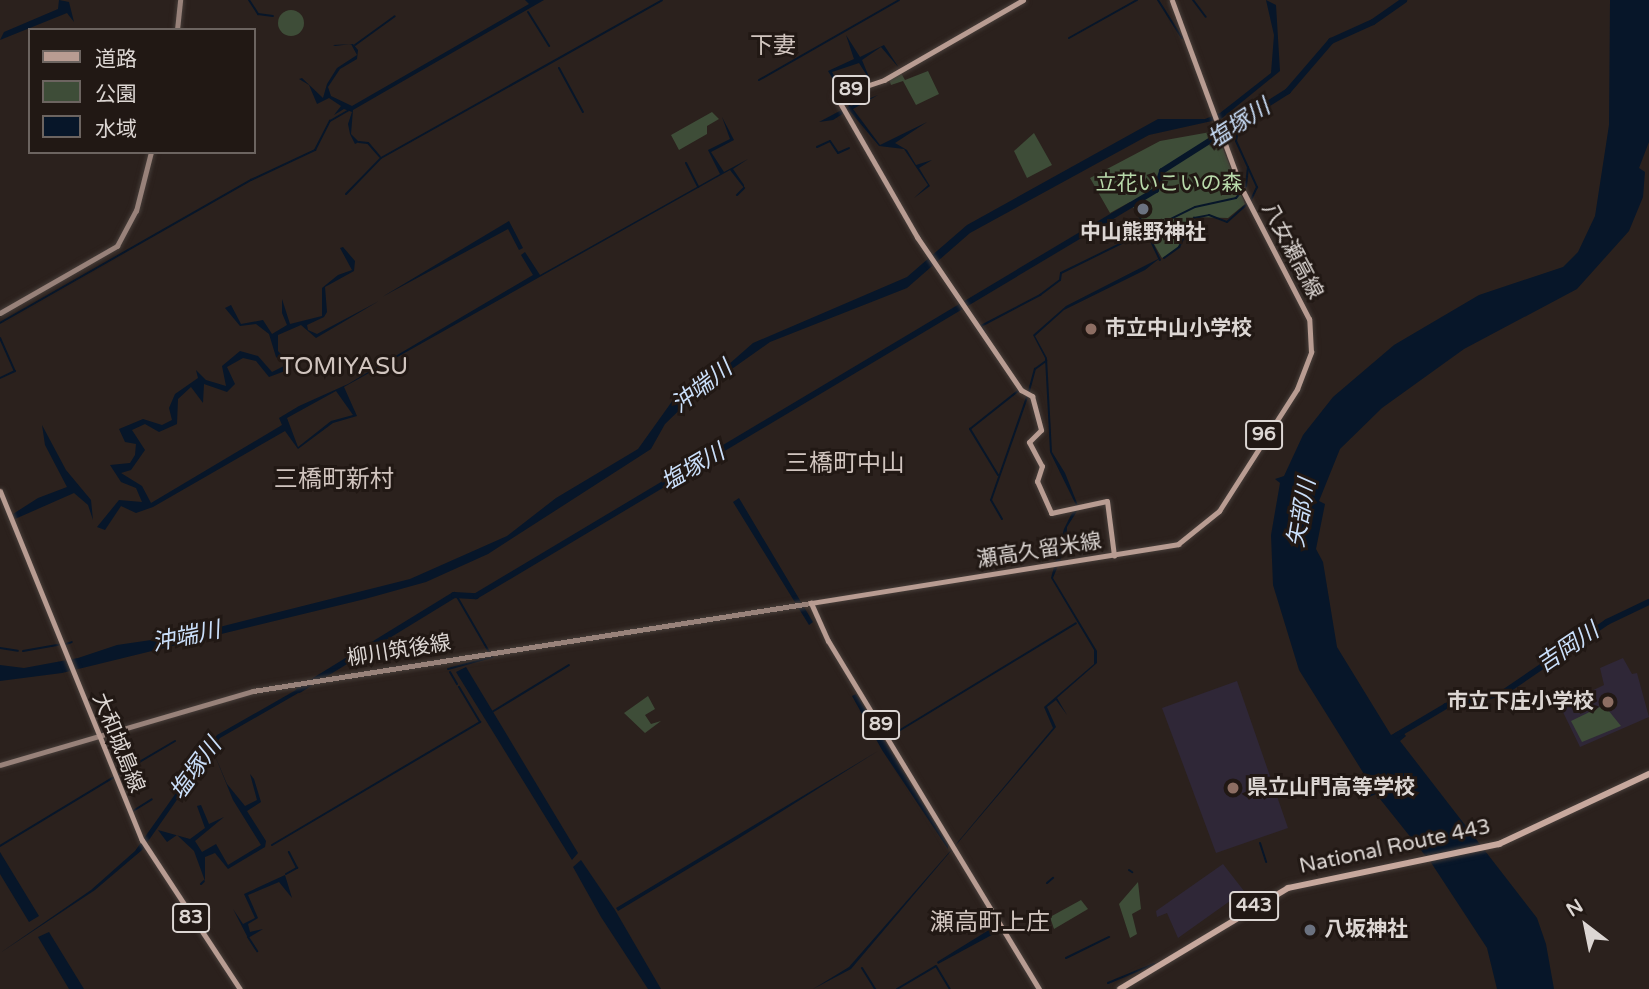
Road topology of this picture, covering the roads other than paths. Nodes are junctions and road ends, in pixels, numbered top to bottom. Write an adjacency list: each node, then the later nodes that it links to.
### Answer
1 (180, 0): 4 (main road)
2 (1023, 0): 8 (main road, 瀬高久留米線 / 89)
3 (1172, 0): 8 (main road, 八女瀬高線 / 96)
4 (177, 28)
5 (150, 154): 6 (main road)
6 (0, 313)
7 (0, 491): 10 (main road, 大和城島線 / 83)
8 (1114, 556): 9 (main road, 瀬高久留米線)
9 (811, 603): 10 (main road, 柳川筑後線); 14 (main road, 89)
10 (98, 736): 11 (main road, 柳川筑後線); 13 (main road, 大和城島線 / 83)
11 (0, 765)
12 (1649, 774): 15 (highway, National Route 443 / 443)
13 (240, 989)
14 (1040, 989)
15 (1120, 989)

